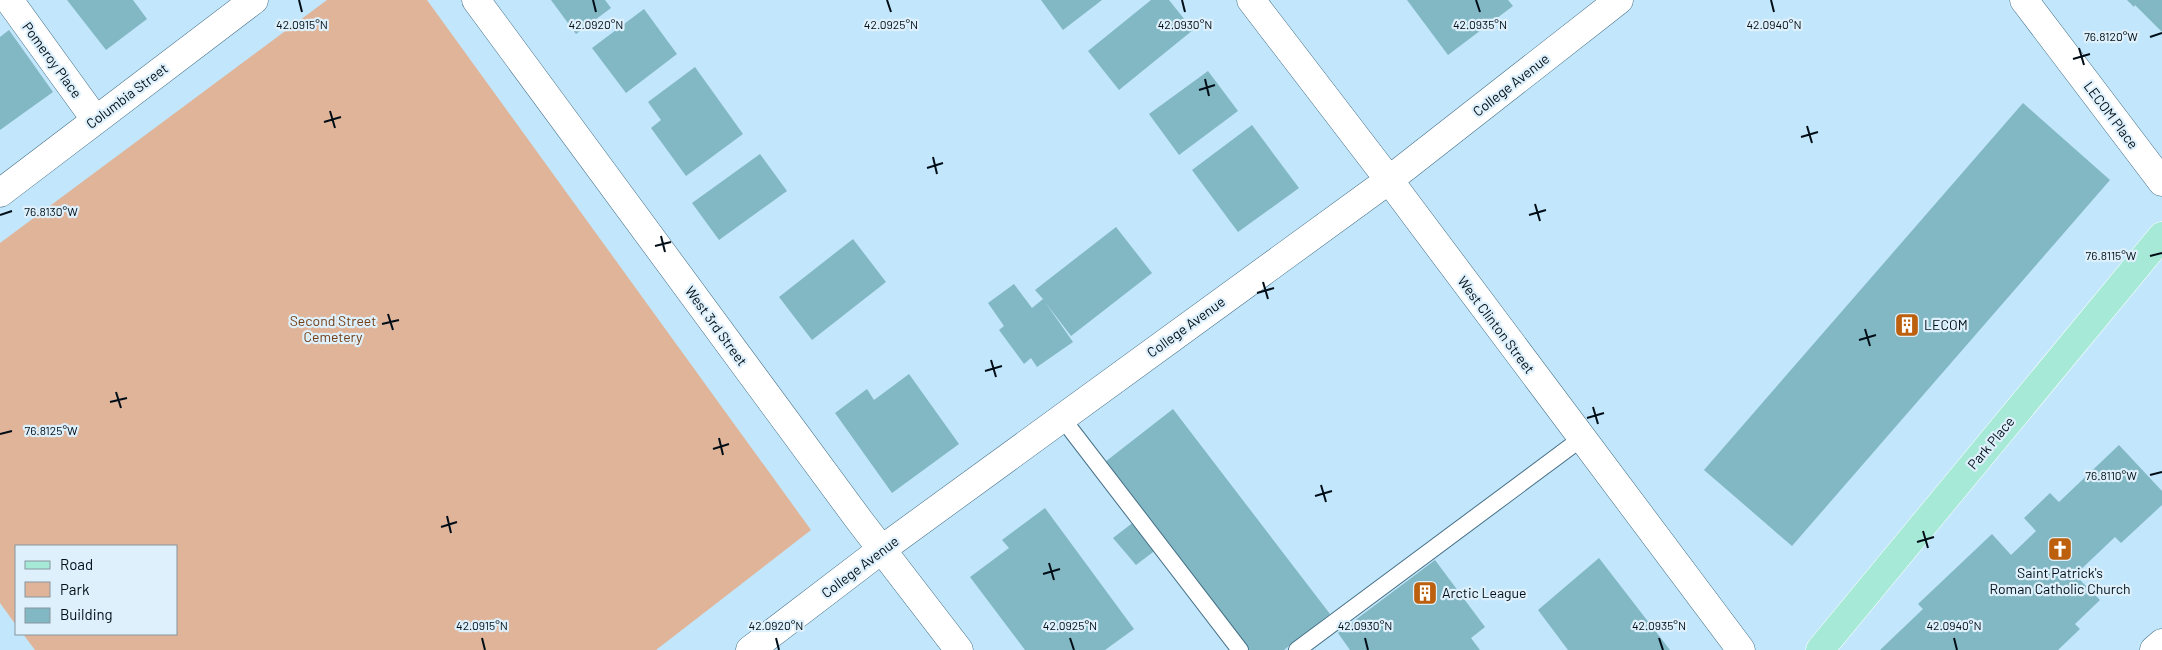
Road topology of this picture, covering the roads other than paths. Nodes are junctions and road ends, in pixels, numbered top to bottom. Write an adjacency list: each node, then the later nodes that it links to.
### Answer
1 (8, 0): 7 (street, Pomeroy Place)
2 (254, 0): 7 (street, Columbia Street)
3 (476, 0): 14 (street, West 3rd Street)
4 (1250, 0): 8 (street, West Clinton Street)
5 (1619, 0): 8 (street, College Avenue)
6 (2024, 0): 9 (street, LECOM Place)
7 (96, 119): 10 (street, Columbia Street)
8 (1389, 180): 12 (street, College Avenue); 13 (street, West Clinton Street)
9 (2162, 182)
10 (0, 193)
11 (2162, 236): 21 (main road, Park Place)
12 (1062, 418): 14 (street, College Avenue); 18 (lane)
13 (1582, 438): 19 (lane); 20 (street, West Clinton Street)
14 (881, 550): 16 (street, College Avenue); 17 (street, West 3rd Street)
15 (2162, 643): 22 (street)
16 (750, 650)
17 (959, 650)
18 (1240, 650)
19 (1297, 650)
20 (1741, 650)
21 (1820, 650)
22 (2154, 650)

